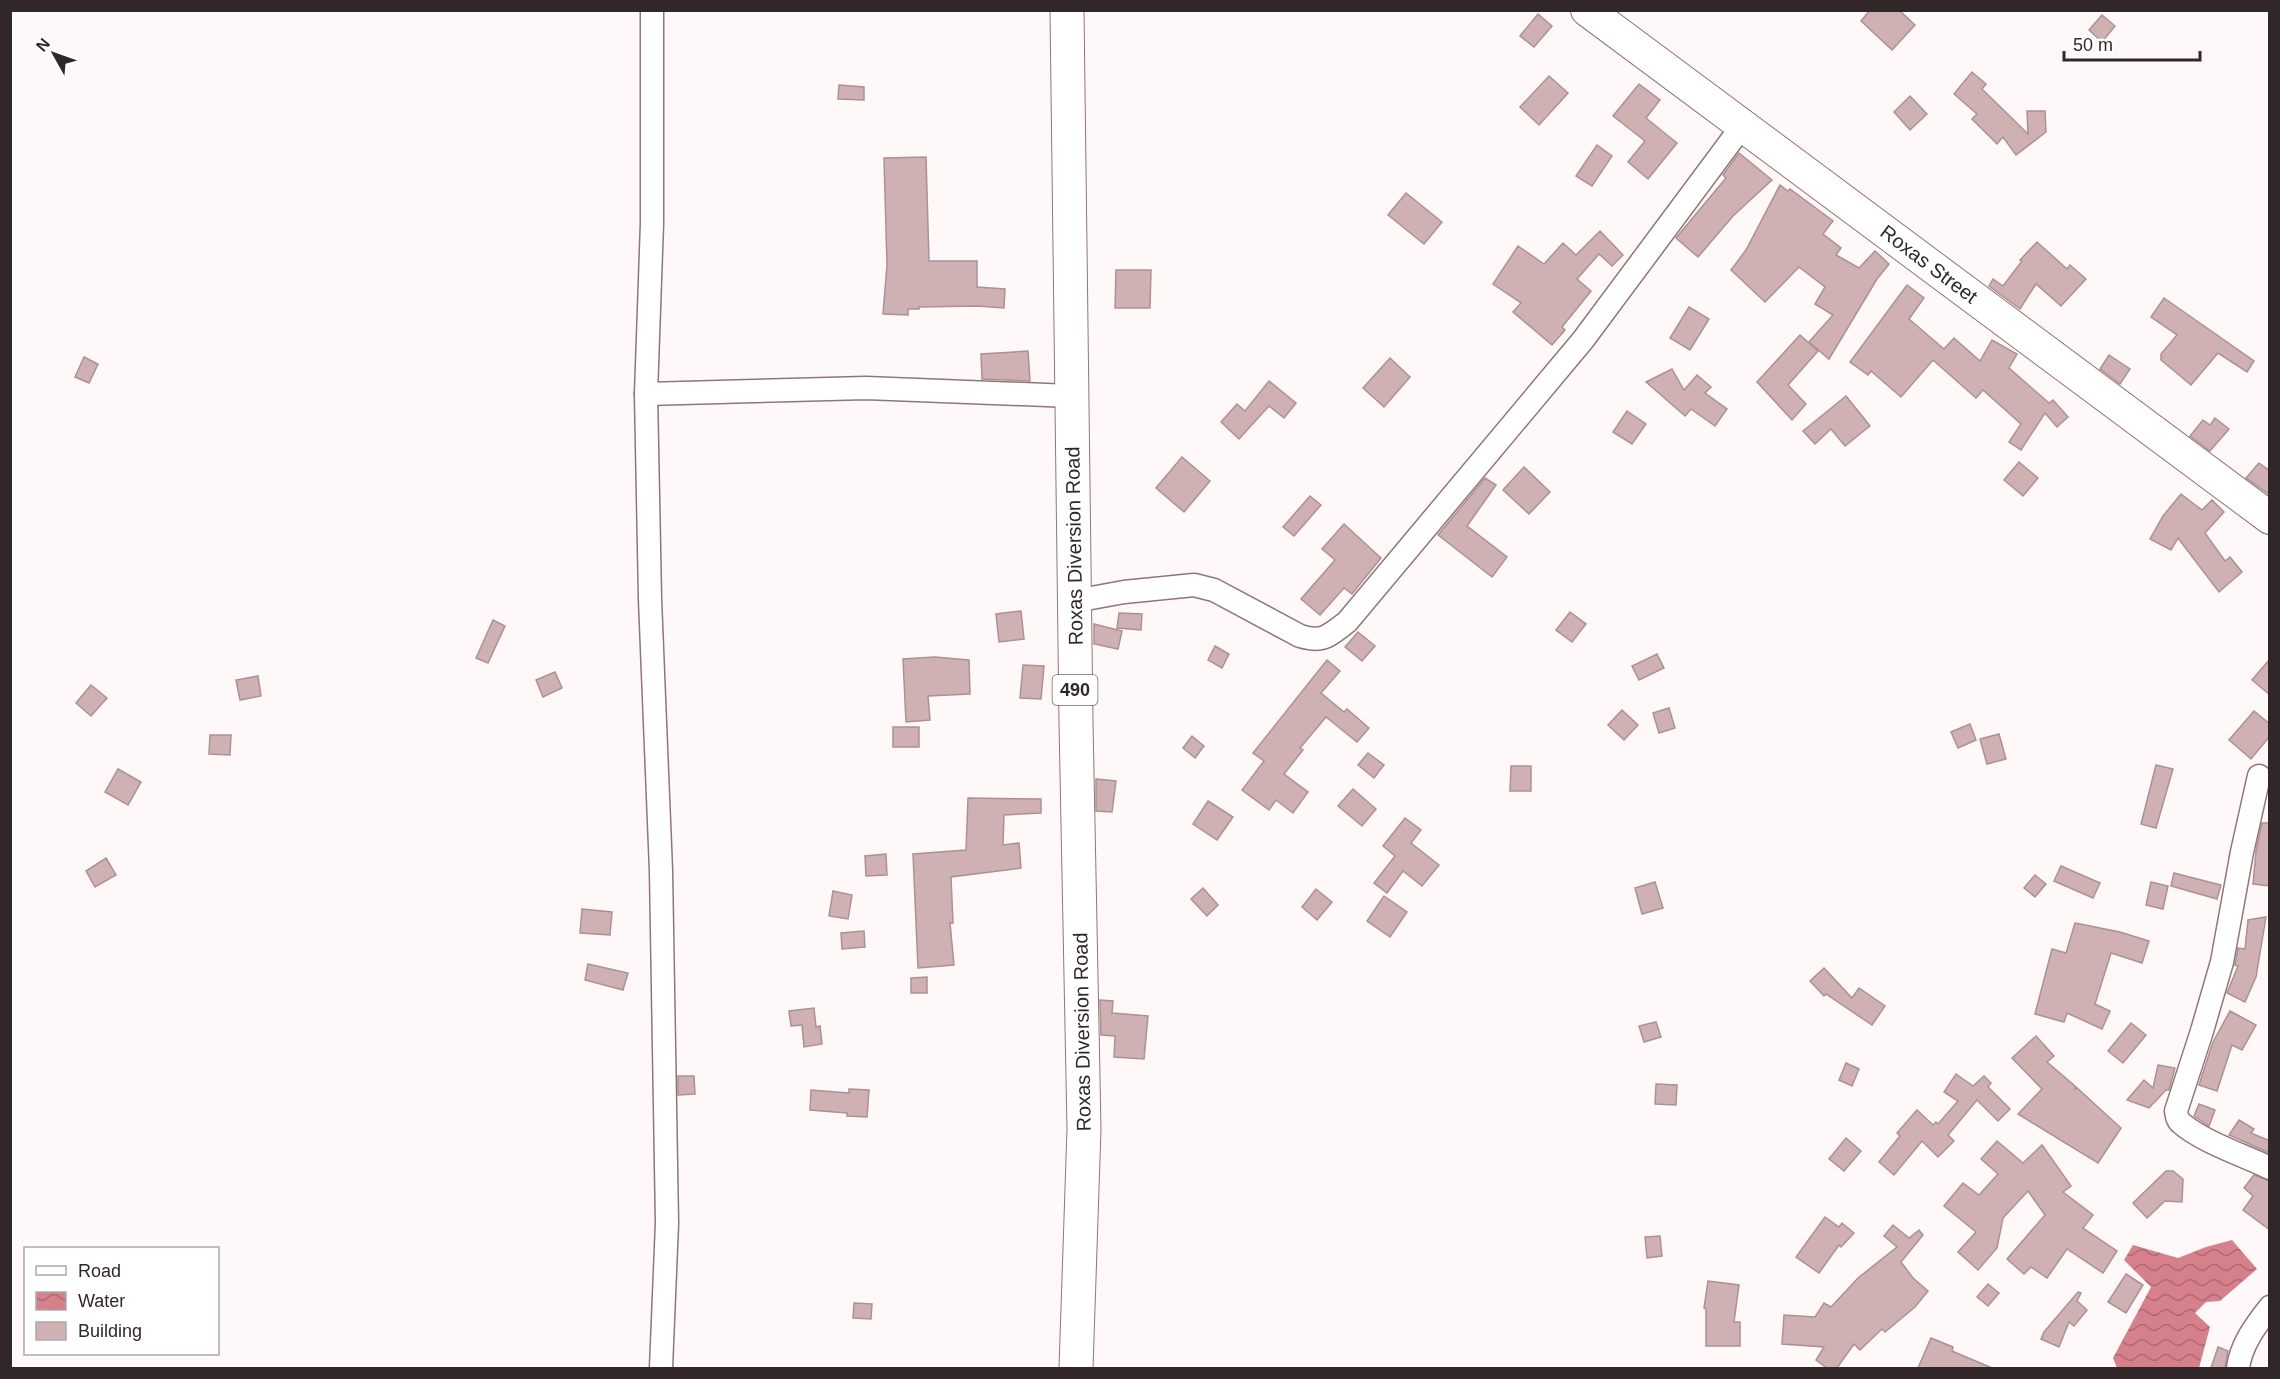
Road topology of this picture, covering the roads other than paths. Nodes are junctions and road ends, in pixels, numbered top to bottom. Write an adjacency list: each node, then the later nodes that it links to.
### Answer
1 (652, 10): 5 (street)
2 (1067, 10): 6 (main road, Roxas Diversion Road / 490)
3 (1587, 10): 4 (main road, Roxas Street)
4 (1743, 125): 7 (main road, Roxas Street); 8 (street)
5 (646, 394): 6 (street); 12 (street)
6 (1071, 396): 8 (main road, Roxas Diversion Road / 490)
7 (2270, 518)
8 (1075, 601): 13 (main road, Roxas Diversion Road / 490)
9 (2259, 776): 10 (street)
10 (2270, 1168)
11 (2265, 1322): 14 (street)
12 (661, 1368)
13 (1076, 1368)
14 (2238, 1368)

